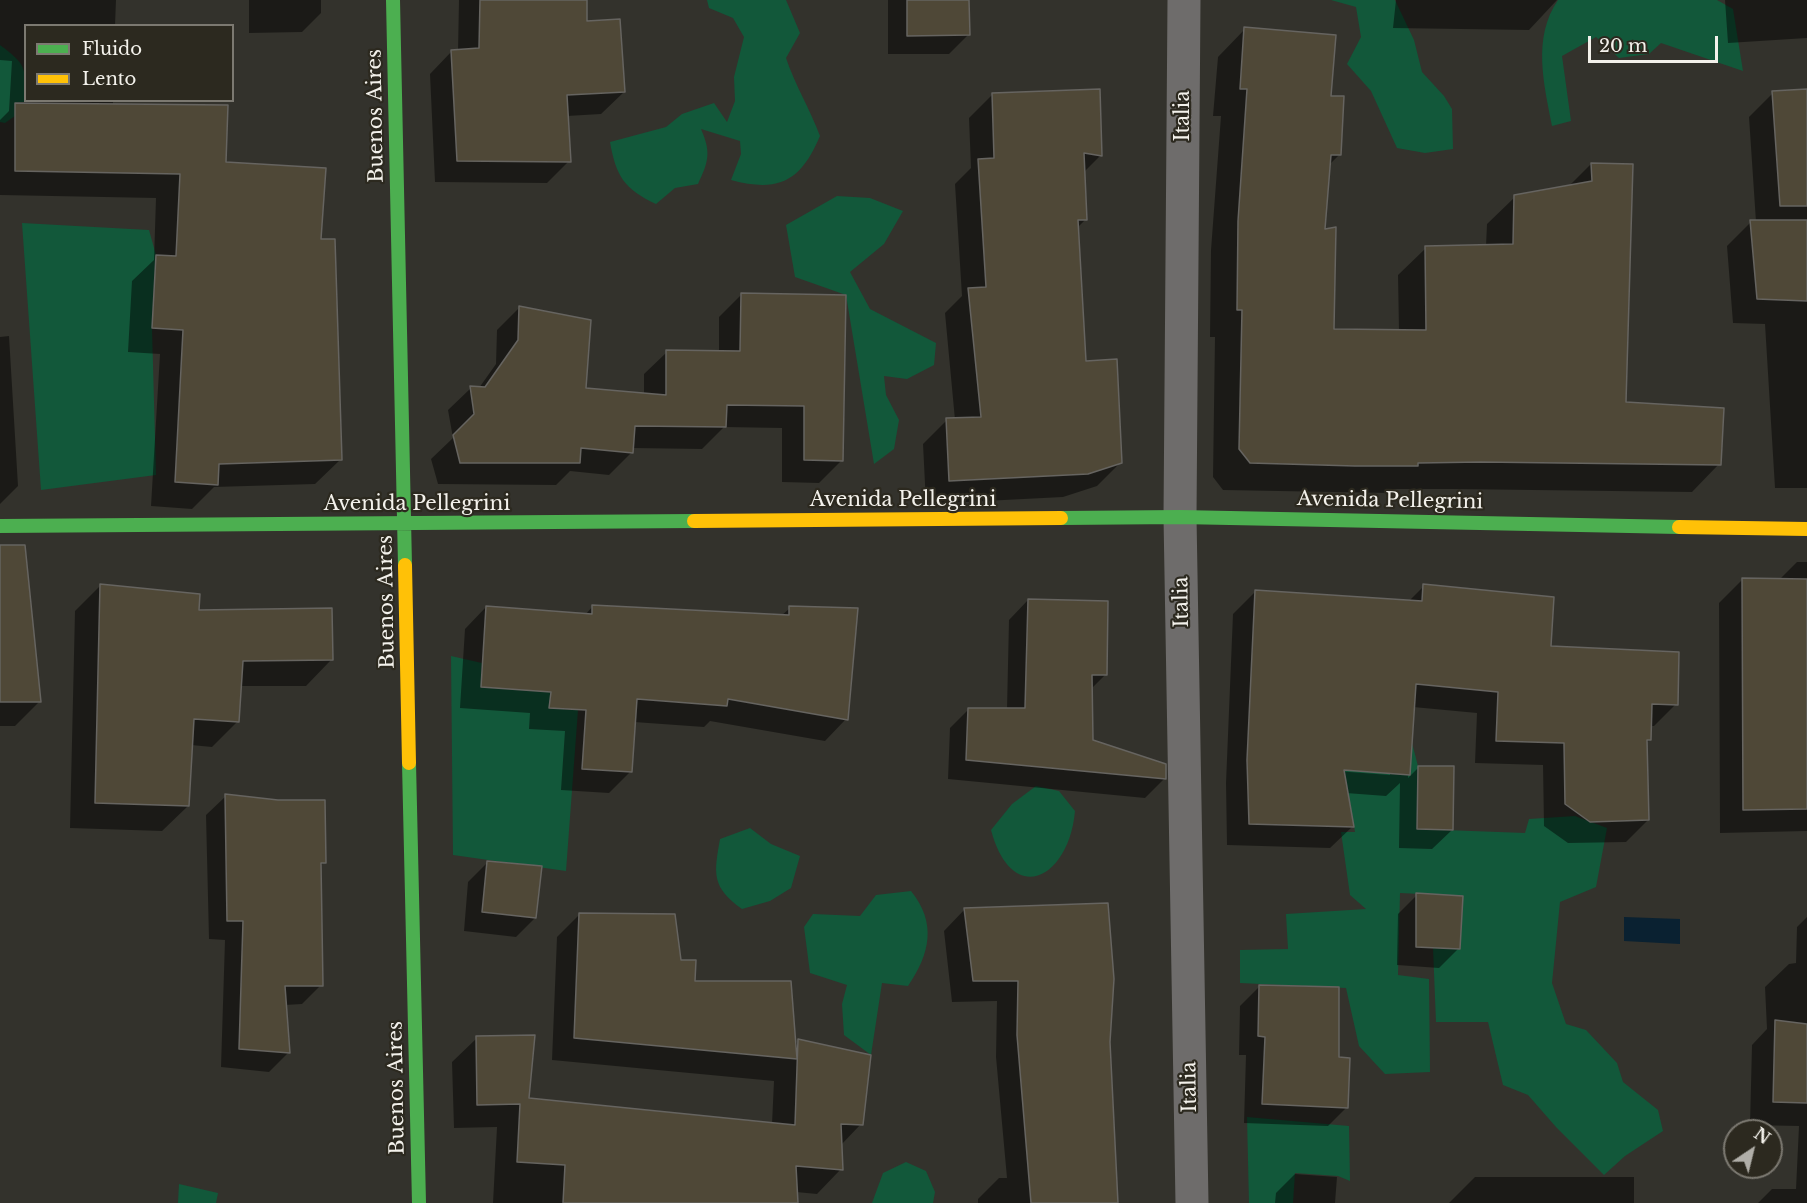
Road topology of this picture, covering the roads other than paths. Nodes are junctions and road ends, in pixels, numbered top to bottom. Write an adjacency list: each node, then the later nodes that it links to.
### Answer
1 (393, 0): 4 (street, Buenos Aires)
2 (1184, 0): 3 (street, Italia)
3 (1180, 517): 4 (street, Avenida Pellegrini); 6 (street, Avenida Pellegrini); 8 (street, Italia)
4 (405, 523): 5 (street, Avenida Pellegrini); 7 (street, Buenos Aires)
5 (0, 526)
6 (1807, 530)
7 (419, 1203)
8 (1192, 1203)

